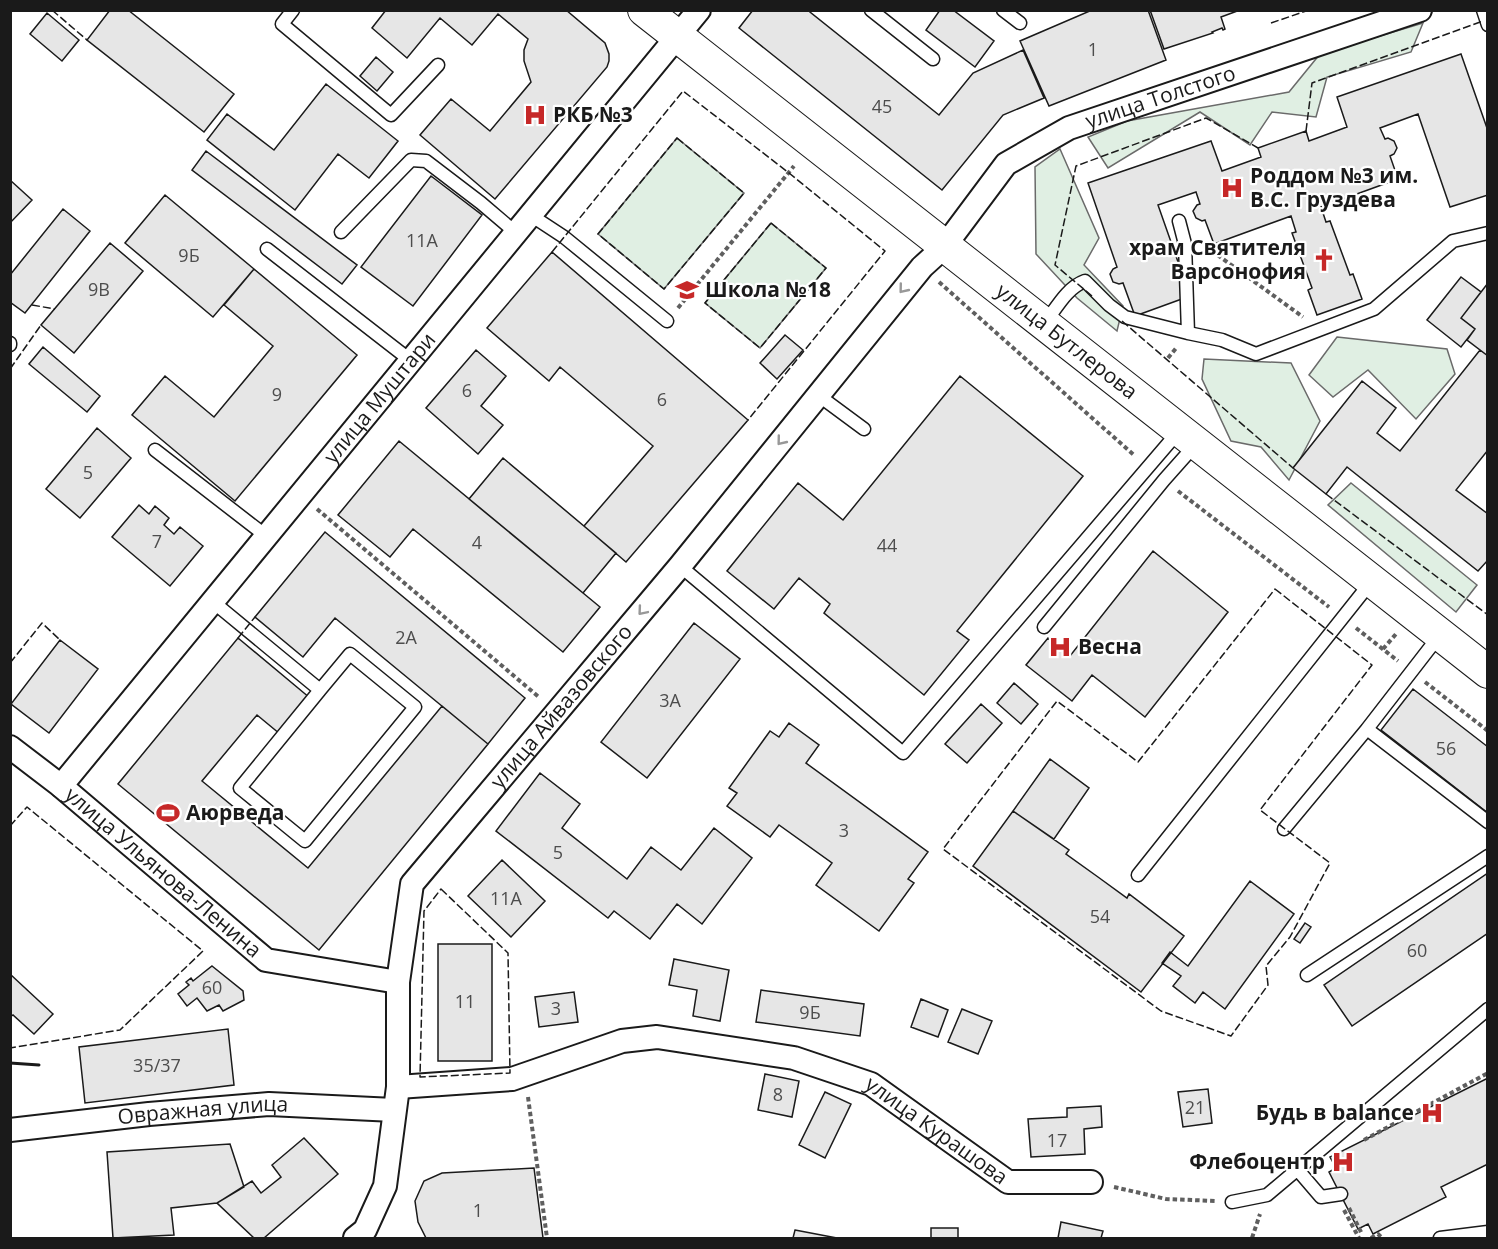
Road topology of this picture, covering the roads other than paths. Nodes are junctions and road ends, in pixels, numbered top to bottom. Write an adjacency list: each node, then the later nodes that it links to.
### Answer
1 (293, 10): 12 (lane)
2 (644, 10): 10 (main road, улица Бутлерова)
3 (699, 10): 10 (street, улица Муштари)
4 (871, 10): 11 (lane)
5 (1003, 10): 8 (lane)
6 (1420, 10): 18 (street, улица Толстого)
7 (1483, 10): 9 (lane)
8 (1020, 23)
9 (1488, 25)
10 (677, 36): 13 (street, улица Муштари); 18 (main road, улица Бутлерова)
11 (933, 59)
12 (438, 64)
13 (529, 214): 16 (street, улица Муштари); 20 (lane)
14 (1179, 221): 22 (lane)
15 (341, 232): 16 (lane)
16 (515, 232): 23 (street, улица Муштари)
17 (1488, 233): 22 (lane)
18 (944, 247): 21 (main road, улица Бутлерова); 24 (street, улица Айвазовского, one-way to 24)
19 (267, 249): 23 (lane)
20 (667, 321)
21 (1043, 325): 22 (lane); 26 (main road, улица Бутлерова)
22 (1188, 333)
23 (410, 360): 28 (street, улица Муштари)
24 (818, 396): 25 (lane); 29 (street, улица Айвазовского, one-way to 29)
25 (864, 429)
26 (1188, 438): 29 (lane); 30 (main road, улица Бутлерова); 32 (lane)
27 (155, 450): 28 (lane)
28 (266, 536): 31 (street, улица Муштари)
29 (680, 566): 44 (street, улица Айвазовского, one-way to 44)
30 (1371, 582): 33 (main road, улица Бутлерова); 42 (lane)
31 (212, 601): 35 (lane); 38 (street, улица Муштари)
32 (1044, 627)
33 (1440, 635): 34 (main road, улица Бутлерова); 36 (lane)
34 (1480, 662)
35 (320, 690): 35 (lane)
36 (1367, 729): 39 (lane); 40 (lane)
37 (10, 747): 38 (street, улица Ульянова-Ленина)
38 (61, 786): 44 (street, улица Ульянова-Ленина)
39 (1488, 822)
40 (1284, 829)
41 (1488, 856): 43 (lane)
42 (1138, 875)
43 (1307, 975)
44 (398, 982): 46 (street, улица Айвазовского)
45 (1488, 1009): 49 (lane)
46 (398, 1087): 47 (street, улица Айвазовского); 50 (street, улица Курашова)
47 (394, 1110): 48 (street, Овражная улица); 54 (street, улица Айвазовского)
48 (10, 1130)
49 (1297, 1169): 51 (lane); 52 (lane)
50 (1091, 1182)
51 (1344, 1199)
52 (1232, 1202)
53 (1488, 1232): 55 (lane)
54 (365, 1236)
55 (1440, 1239)

